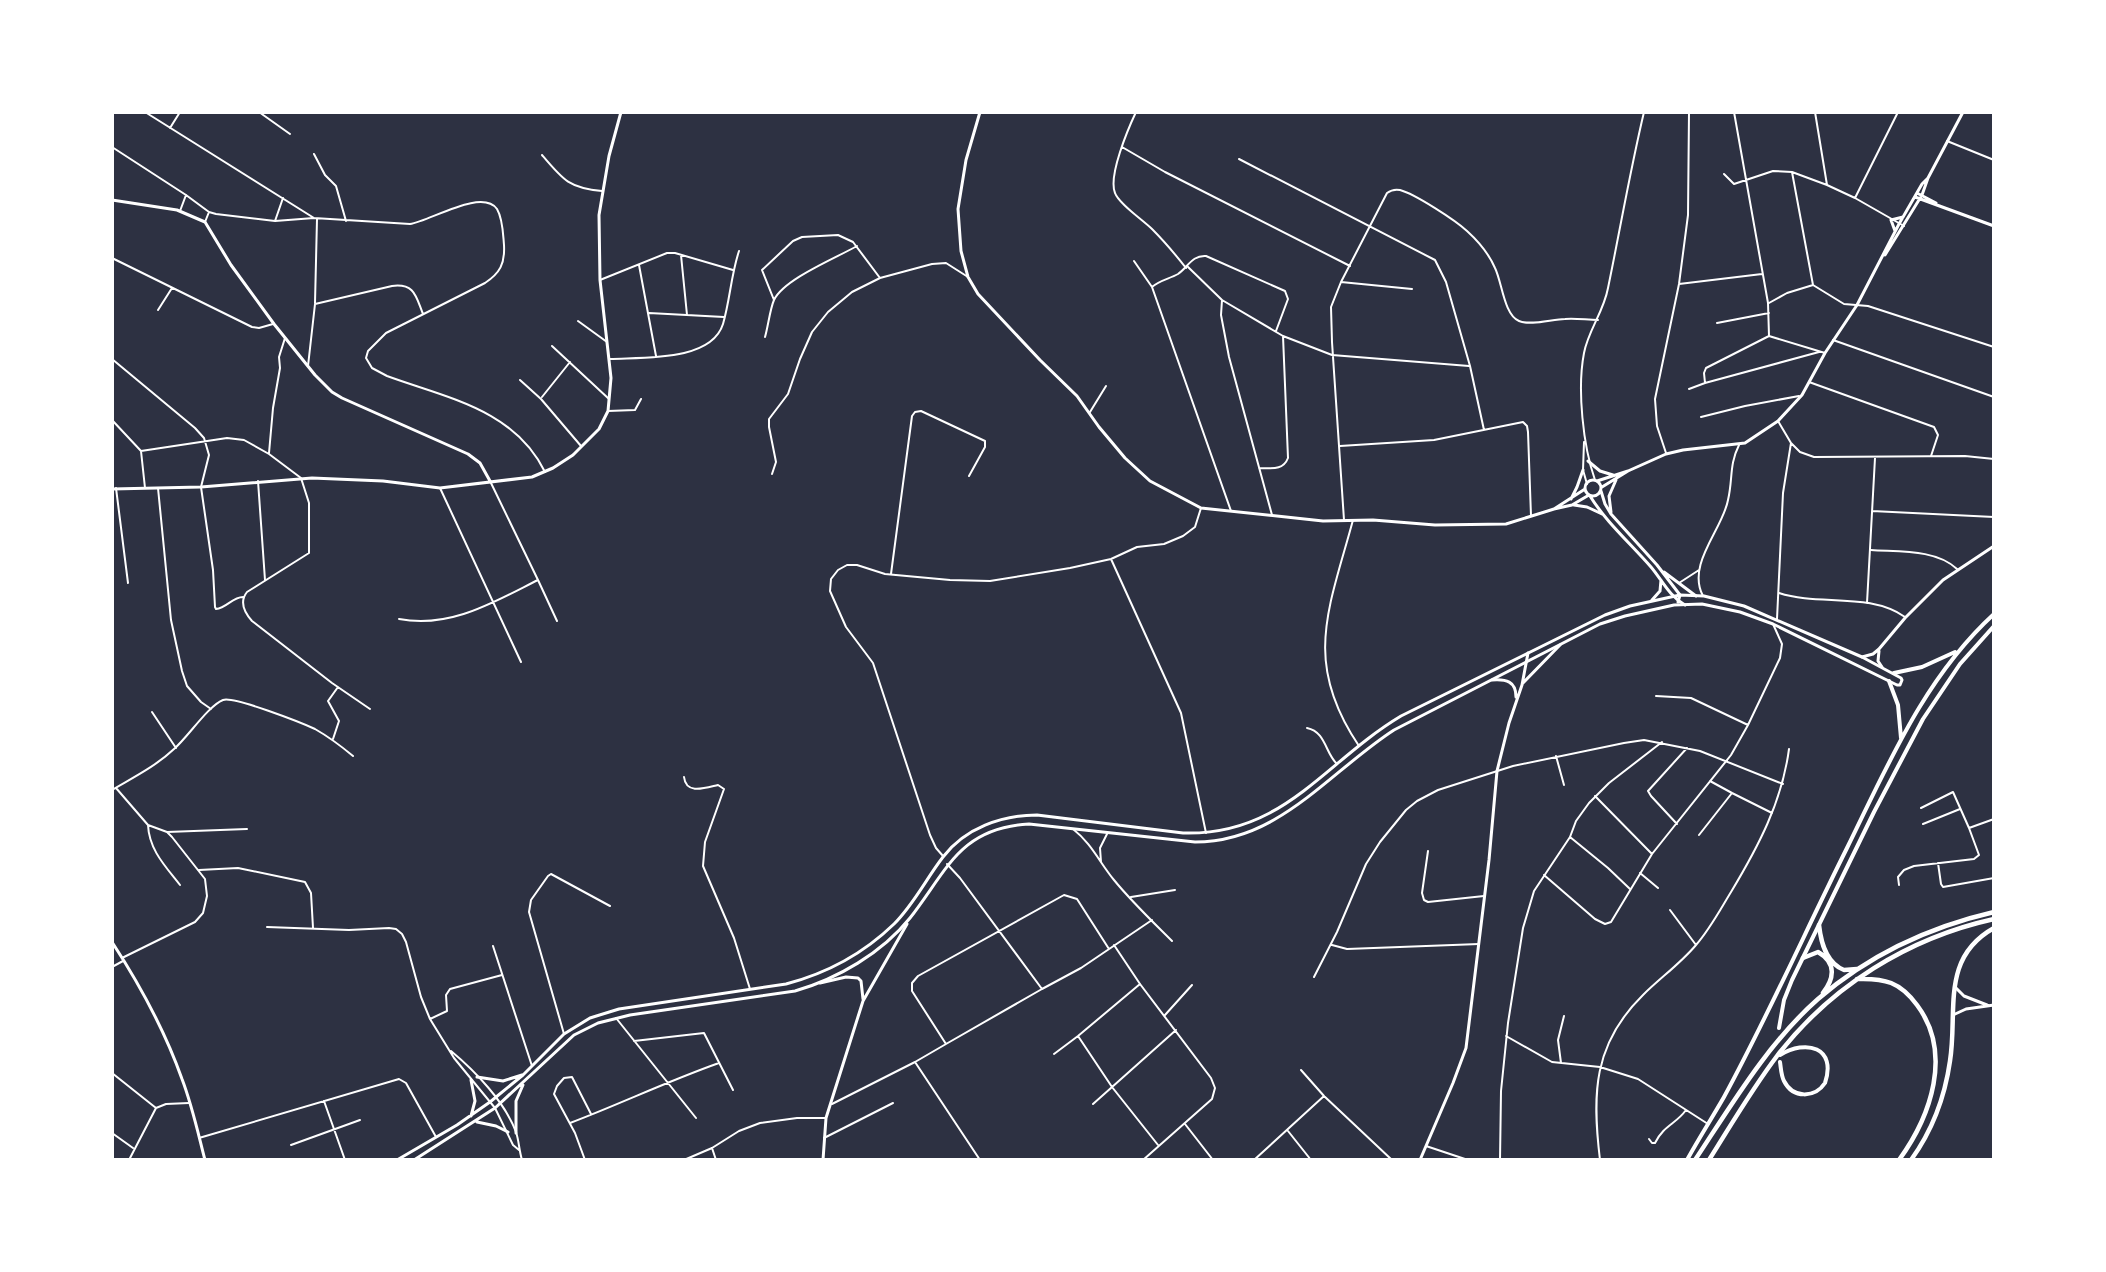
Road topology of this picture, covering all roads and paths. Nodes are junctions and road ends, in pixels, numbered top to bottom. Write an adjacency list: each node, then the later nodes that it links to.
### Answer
1 (145, 112): 13 (street)
2 (180, 112): 14 (street)
3 (259, 112): 15 (street)
4 (621, 112): 28 (street)
5 (980, 112): 58 (street)
6 (1136, 112): 18 (street)
7 (1644, 112): 78 (street)
8 (1689, 112): 62 (street)
9 (1734, 112): 26 (street)
10 (1815, 112): 27 (street)
11 (1898, 112): 33 (street)
12 (1963, 112): 16 (street)
13 (154, 115): 14 (street)
14 (170, 128): 32 (street)
15 (290, 134)
16 (1947, 141): 22 (street); 25 (street)
17 (112, 147): 29 (street)
18 (1122, 147): 54 (street); 55 (street)
19 (314, 154): 41 (street)
20 (542, 155): 28 (street)
21 (1239, 159): 45 (street)
22 (1994, 160)
23 (1792, 172): 26 (street); 27 (street); 63 (street)
24 (1724, 174): 26 (street)
25 (1928, 178): 30 (street); 31 (street)
26 (1746, 180): 57 (street)
27 (1827, 185): 33 (street)
28 (602, 191): 60 (street)
29 (186, 195): 35 (street); 36 (street)
30 (1916, 195): 31 (street); 37 (street)
31 (1921, 197): 43 (street); 44 (street)
32 (283, 198): 38 (street); 40 (street)
33 (1855, 198): 39 (street)
34 (112, 200): 35 (street)
35 (180, 211): 42 (street)
36 (209, 212): 40 (street); 42 (street)
37 (1904, 216): 39 (street); 43 (street)
38 (316, 218): 40 (street); 41 (street); 70 (street)
39 (1892, 220): 43 (street); 46 (street)
40 (275, 221)
41 (346, 221): 75 (street)
42 (205, 222): 81 (street)
43 (1901, 225): 46 (street); 50 (street)
44 (1994, 226)
45 (1369, 227): 54 (street); 78 (street); 98 (street)
46 (1895, 232): 50 (street)
47 (857, 246): 59 (street); 67 (street); 67 (street)
48 (739, 251): 56 (street)
49 (681, 255): 53 (street); 56 (street); 76 (street)
50 (1884, 256): 71 (street)
51 (112, 258): 65 (street)
52 (1134, 261): 64 (street)
53 (639, 265): 60 (street); 73 (street)
54 (1350, 266): 61 (street)
55 (1186, 267): 64 (street); 68 (street); 82 (street)
56 (733, 270): 77 (street)
57 (1762, 274): 62 (street); 69 (street)
58 (968, 277): 59 (street); 111 (street)
59 (880, 278): 132 (street)
60 (600, 280): 88 (street)
61 (1341, 282): 66 (street); 93 (street)
62 (1679, 284): 124 (street)
63 (1813, 285): 69 (street); 71 (street)
64 (1152, 287): 152 (street)
65 (172, 288): 72 (street); 81 (street)
66 (1412, 289)
67 (774, 300): 85 (street)
68 (1222, 300): 82 (street); 129 (street)
69 (1768, 303): 74 (street)
70 (315, 304): 75 (street); 99 (street)
71 (1857, 305): 87 (street); 90 (street)
72 (158, 310)
73 (648, 312): 76 (street); 94 (street)
74 (1768, 313): 80 (street); 84 (street)
75 (423, 314): 131 (street)
76 (687, 316): 77 (street)
77 (724, 317): 94 (street)
78 (1598, 320): 116 (street)
79 (578, 321): 88 (street)
80 (1717, 323)
81 (274, 324): 86 (street)
82 (1276, 331): 83 (street)
83 (1283, 336): 93 (street); 129 (street)
84 (1769, 336): 91 (street); 101 (street)
85 (765, 337)
86 (285, 338): 99 (street); 123 (street)
87 (1833, 340): 92 (street); 106 (street)
88 (608, 343): 96 (street)
89 (552, 346): 97 (street)
90 (1994, 347)
91 (1820, 352): 92 (street); 101 (street)
92 (1824, 353): 102 (street)
93 (1332, 355): 98 (street); 121 (street)
94 (656, 356): 96 (street)
95 (112, 359): 117 (street)
96 (610, 359): 108 (street)
97 (570, 362): 107 (street); 108 (street)
98 (1470, 366): 115 (street)
99 (308, 367): 137 (street)
100 (520, 380): 107 (street)
101 (1705, 382): 104 (street)
102 (1809, 382): 105 (street); 125 (street)
103 (1106, 386): 111 (street)
104 (1689, 389)
105 (1802, 395): 112 (street); 114 (street)
106 (1994, 397)
107 (541, 399): 120 (street)
108 (609, 399): 110 (street)
109 (641, 399): 110 (street)
110 (608, 411): 120 (street)
111 (1089, 413): 150 (street)
112 (1701, 417)
113 (112, 420): 122 (street)
114 (1778, 421): 118 (street); 119 (street)
115 (1484, 430): 121 (street); 156 (street)
116 (1584, 439): 128 (street); 130 (street)
117 (205, 440): 122 (street); 123 (street); 141 (street)
118 (1791, 443): 126 (street); 173 (street)
119 (1739, 445): 124 (street); 165 (street)
120 (582, 446): 131 (street)
121 (1340, 446): 159 (street)
122 (141, 451): 143 (street)
123 (269, 454): 135 (street)
124 (1666, 454): 134 (street)
125 (1930, 456): 126 (street); 127 (street)
126 (1875, 458): 153 (street)
127 (1994, 459)
128 (1588, 461): 134 (street); 138 (street)
129 (1259, 468): 155 (street)
130 (1583, 470): 139 (street); 148 (street)
131 (545, 472): 137 (street)
132 (772, 474)
133 (969, 476): 167 (street)
134 (1615, 477): 138 (street); 146 (street); 154 (street)
135 (301, 478): 136 (street); 144 (street); 170 (street)
136 (258, 481): 141 (street); 170 (street)
137 (490, 481): 144 (street); 169 (street)
138 (1596, 481): 139 (street); 146 (street)
139 (1587, 483): 145 (street)
140 (158, 487): 141 (street); 143 (street); 207 (street)
141 (201, 487): 177 (street)
142 (114, 488): 143 (street); 172 (street)
143 (146, 488)
144 (440, 488): 181 (street)
145 (1586, 489): 147 (street); 148 (street)
146 (1601, 489): 147 (street); 154 (street)
147 (1590, 495): 149 (street); 157 (street)
148 (1570, 499): 151 (street)
149 (1572, 505): 151 (street); 157 (street)
150 (1201, 508): 152 (street); 163 (street)
151 (1554, 508): 156 (street)
152 (1230, 511): 155 (street)
153 (1872, 511): 158 (street); 162 (street)
154 (1611, 513): 164 (street)
155 (1272, 515): 159 (street)
156 (1531, 516): 160 (street)
157 (1605, 516): 168 (street)
158 (1994, 518)
159 (1344, 520): 160 (street)
160 (1353, 520): 215 (street)
161 (1994, 546): 166 (street)
162 (1870, 550): 166 (street); 182 (street)
163 (1110, 559): 167 (street); 244 (street)
164 (1660, 569): 171 (street); 174 (street)
165 (1699, 570): 171 (street); 176 (street)
166 (1957, 570): 186 (street)
167 (891, 574): 250 (street)
168 (1660, 579): 178 (street); 179 (street)
169 (538, 580): 181 (street); 189 (street)
170 (265, 581): 177 (street)
171 (1679, 583): 175 (street)
172 (128, 584)
173 (1779, 593): 182 (street); 188 (street)
174 (1680, 595): 175 (street); 178 (street); 180 (street)
175 (1696, 596): 176 (street)
176 (1704, 596): 188 (street)
177 (244, 597): 204 (street)
178 (1673, 597): 179 (street); 180 (street)
179 (1651, 601): 195 (street)
180 (1679, 601): 183 (street); 184 (street)
181 (494, 602): 187 (street); 197 (street)
182 (1867, 603): 186 (street)
183 (1685, 604): 184 (street); 190 (street)
184 (1674, 605): 192 (street)
185 (1994, 614): 194 (highway)
186 (1905, 618): 193 (street)
187 (399, 619)
188 (1777, 619): 196 (street)
189 (557, 621)
190 (1773, 624): 202 (street); 210 (street)
191 (1994, 626): 271 (highway)
192 (1563, 643): 198 (street); 203 (street)
193 (1879, 650): 196 (street); 199 (street)
194 (1959, 650): 200 (highway); 213 (highway)
195 (1528, 653): 198 (street); 215 (street)
196 (1862, 657): 199 (street)
197 (521, 662)
198 (1526, 663): 201 (street); 203 (street)
199 (1882, 667): 200 (street)
200 (1894, 673): 202 (street)
201 (1492, 680): 206 (street); 245 (street)
202 (1889, 681): 213 (highway)
203 (1522, 685): 206 (street)
204 (338, 687): 208 (street); 212 (street)
205 (1656, 696): 210 (street)
206 (1515, 702): 223 (street)
207 (211, 709): 212 (street); 216 (street)
208 (370, 709)
209 (152, 712): 216 (street)
210 (1748, 725): 221 (street)
211 (1307, 728): 222 (street)
212 (333, 739): 219 (street)
213 (1901, 739): 350 (highway)
214 (1662, 742): 217 (street); 220 (street); 230 (street)
215 (1359, 746): 222 (street)
216 (176, 748): 228 (street)
217 (1688, 748): 221 (street); 235 (street)
218 (1789, 749): 226 (street)
219 (353, 756)
220 (1556, 756): 223 (street); 227 (street)
221 (1727, 761): 225 (street); 226 (street)
222 (1337, 764): 244 (street)
223 (1497, 771): 263 (street); 278 (street)
224 (684, 777): 295 (street)
225 (1710, 781): 229 (street); 235 (street)
226 (1783, 784): 233 (street)
227 (1564, 785)
228 (114, 789): 237 (street)
229 (1732, 792): 233 (street); 246 (street)
230 (1595, 796): 247 (street); 249 (street)
231 (1920, 808): 232 (street)
232 (1961, 809): 236 (street); 240 (street)
233 (1773, 813): 281 (street)
234 (1994, 819): 240 (street)
235 (1677, 824): 249 (street)
236 (1923, 824)
237 (148, 825): 242 (street); 258 (street)
238 (1125, 826): 244 (street); 245 (street); 250 (street)
239 (1072, 828): 243 (street); 252 (street); 253 (street)
240 (1969, 828): 251 (street)
241 (247, 829): 242 (street)
242 (167, 832): 254 (street)
243 (1109, 832): 245 (street); 253 (street)
244 (1206, 833)
245 (1123, 834)
246 (1699, 835)
247 (1570, 837): 256 (street); 261 (street)
248 (1428, 851): 263 (street)
249 (1652, 854): 255 (street)
250 (943, 856): 295 (street)
251 (1938, 863): 257 (street); 259 (street)
252 (947, 864): 268 (street); 275 (street)
253 (1101, 865): 264 (street)
254 (199, 870): 274 (street); 285 (street)
255 (1640, 873): 260 (street); 261 (street)
256 (1544, 875): 261 (street); 310 (street)
257 (1994, 878)
258 (180, 885)
259 (1899, 885)
260 (1658, 888)
261 (1630, 889)
262 (1175, 890): 264 (street)
263 (1484, 896): 279 (street)
264 (1130, 897): 270 (street)
265 (610, 906): 308 (street)
266 (1670, 910): 281 (street)
267 (1994, 912): 287 (highway)
268 (909, 919): 291 (street); 297 (street)
269 (1994, 919): 290 (highway)
270 (1152, 920): 276 (street); 280 (street)
271 (1819, 925): 284 (highway); 287 (highway)
272 (267, 927): 274 (street)
273 (1994, 928): 293 (highway)
274 (313, 929): 305 (street)
275 (999, 929): 283 (street); 296 (street); 312 (street)
276 (1172, 941)
277 (112, 942): 285 (street)
278 (1331, 944): 279 (street); 289 (street)
279 (1479, 944): 362 (street)
280 (1114, 945): 283 (street); 292 (street)
281 (1696, 945): 320 (street)
282 (493, 946): 288 (street)
283 (1109, 949): 296 (street)
284 (1803, 958): 298 (highway); 306 (highway)
285 (123, 959): 286 (street); 334 (street)
286 (112, 967)
287 (1859, 968): 298 (highway)
288 (502, 975): 305 (street); 319 (street)
289 (1314, 977)
290 (1857, 979): 315 (highway); 389 (highway)
291 (816, 984): 297 (street); 304 (street)
292 (1140, 984): 301 (street); 309 (street)
293 (1954, 984): 299 (street); 302 (highway)
294 (1192, 985): 301 (street)
295 (750, 989): 308 (street)
296 (1042, 989): 312 (street)
297 (863, 1001): 337 (street)
298 (1817, 1001): 387 (highway)
299 (1987, 1005): 300 (street); 302 (street)
300 (1994, 1005)
301 (1165, 1015): 307 (street)
302 (1953, 1015): 390 (highway)
303 (1564, 1017): 318 (street)
304 (616, 1018): 311 (street); 326 (street)
305 (430, 1019): 313 (street)
306 (1779, 1028)
307 (1176, 1030): 328 (street); 349 (street)
308 (564, 1034): 319 (street)
309 (1078, 1036): 314 (street); 328 (street)
310 (1506, 1036): 318 (street); 384 (street)
311 (634, 1041): 317 (street); 327 (street)
312 (946, 1044): 316 (street)
313 (449, 1049): 324 (street); 325 (street)
314 (1054, 1054)
315 (1778, 1059): 315 (highway); 388 (highway)
316 (915, 1062): 337 (street); 376 (street)
317 (719, 1063): 327 (street); 329 (street)
318 (1560, 1064): 320 (street)
319 (532, 1066): 323 (street)
320 (1600, 1067): 341 (street); 385 (street)
321 (1301, 1070): 330 (street)
322 (112, 1073): 339 (street)
323 (523, 1075): 324 (street); 331 (street)
324 (477, 1077): 331 (street)
325 (471, 1080): 333 (street); 343 (street)
326 (525, 1082): 336 (street); 355 (street)
327 (668, 1082): 342 (street); 344 (street)
328 (1112, 1087): 338 (street); 361 (street)
329 (733, 1090)
330 (1324, 1096): 352 (street); 381 (street)
331 (496, 1098): 333 (street); 336 (street)
332 (324, 1101): 351 (street); 356 (street); 357 (street)
333 (490, 1102): 340 (street); 343 (street)
334 (189, 1103): 339 (street); 357 (street)
335 (893, 1103): 358 (street)
336 (501, 1104): 340 (street); 355 (street)
337 (830, 1104): 345 (street)
338 (1094, 1104)
339 (156, 1108): 363 (street)
340 (495, 1108): 347 (street); 353 (street)
341 (1686, 1110): 350 (street); 359 (street)
342 (592, 1115): 348 (street); 348 (street)
343 (471, 1116): 356 (street)
344 (696, 1118)
345 (826, 1119): 358 (street); 364 (street)
346 (360, 1120): 351 (street)
347 (475, 1122): 353 (street); 370 (street)
348 (570, 1123): 372 (street)
349 (1185, 1124): 361 (street); 378 (street)
350 (1708, 1124): 386 (highway)
351 (334, 1129): 360 (street); 368 (street)
352 (1288, 1131): 379 (street); 380 (street)
353 (508, 1132): 365 (street)
354 (112, 1133): 363 (street)
355 (516, 1133): 365 (street)
356 (436, 1137): 369 (street)
357 (199, 1138): 367 (street)
358 (824, 1138): 375 (street)
359 (1649, 1139)
360 (291, 1145)
361 (1158, 1145): 377 (street)
362 (1426, 1146): 382 (street); 383 (street)
363 (133, 1148): 366 (street)
364 (712, 1148): 373 (street); 374 (street)
365 (519, 1150): 371 (street)
366 (129, 1160)
367 (205, 1160)
368 (345, 1160)
369 (397, 1160)
370 (414, 1160)
371 (522, 1160)
372 (585, 1160)
373 (684, 1160)
374 (716, 1160)
375 (823, 1160)
376 (980, 1160)
377 (1143, 1160)
378 (1213, 1160)
379 (1254, 1160)
380 (1311, 1160)
381 (1392, 1160)
382 (1420, 1160)
383 (1468, 1160)
384 (1500, 1160)
385 (1600, 1160)
386 (1687, 1160)
387 (1695, 1160)
388 (1709, 1160)
389 (1899, 1160)
390 (1911, 1160)

